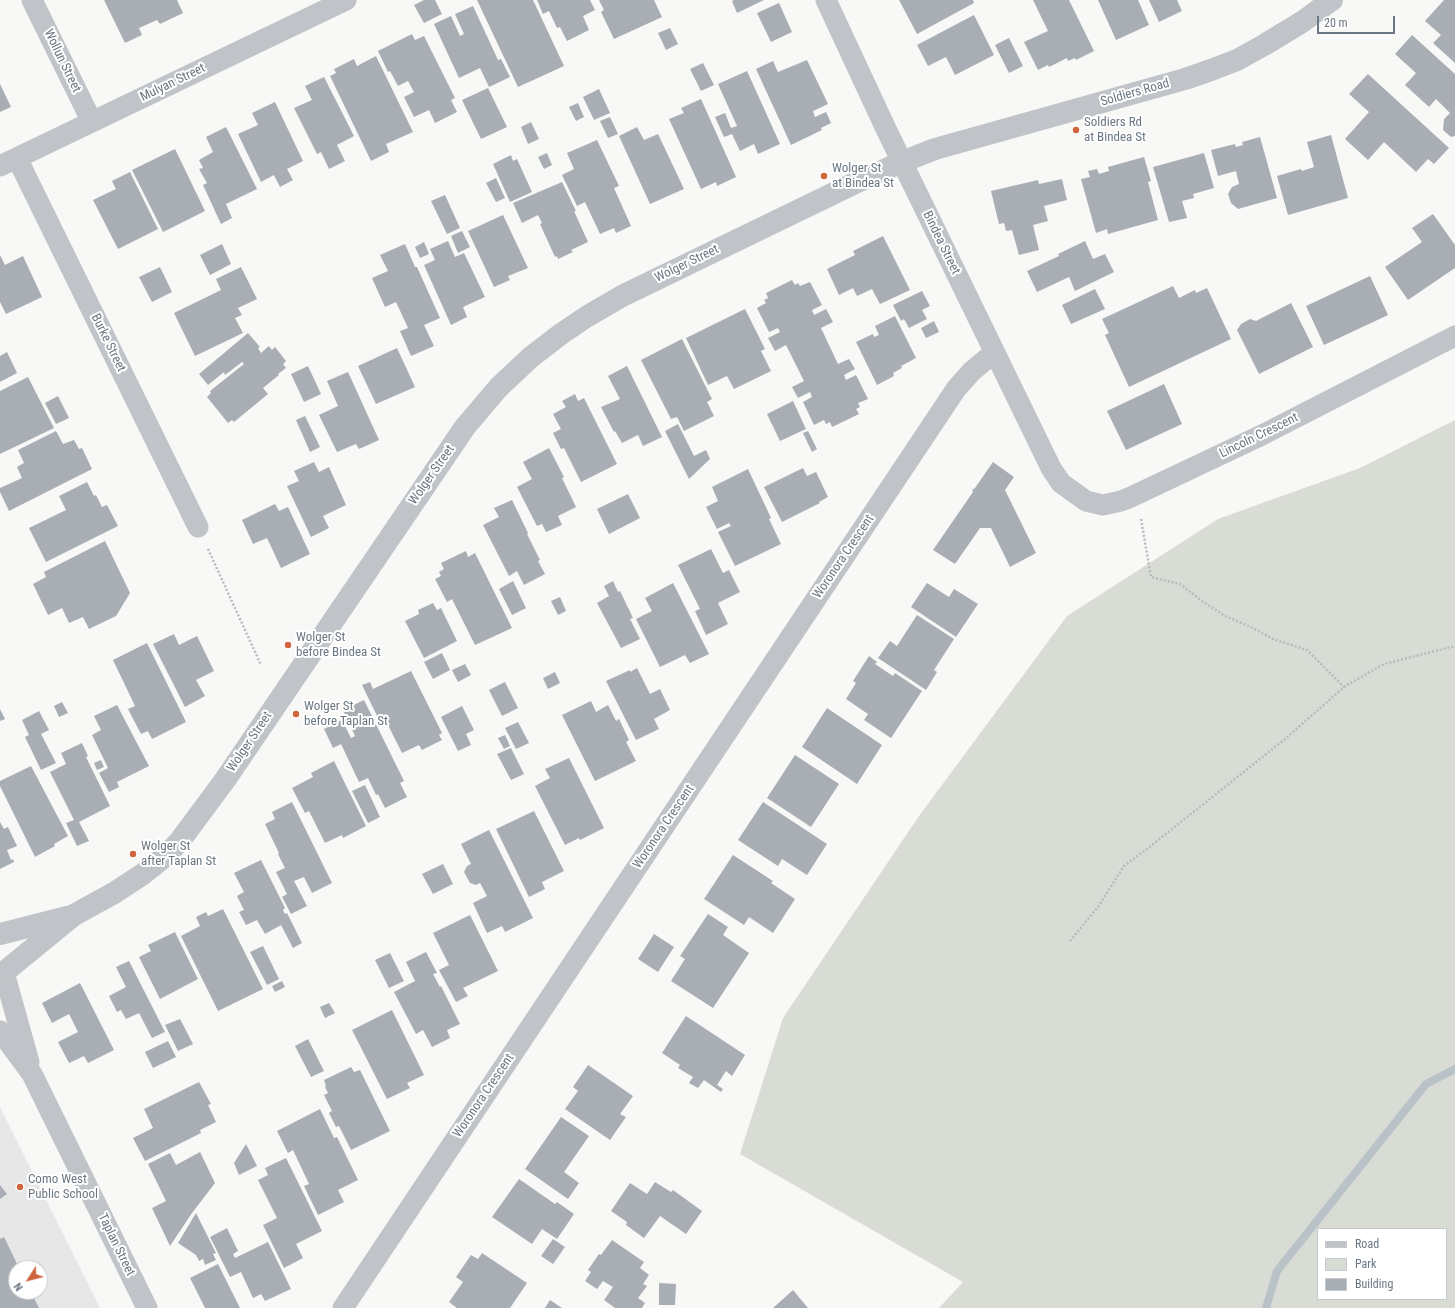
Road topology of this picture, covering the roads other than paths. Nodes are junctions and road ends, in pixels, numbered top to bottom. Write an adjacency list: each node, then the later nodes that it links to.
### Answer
1 (32, 0): 5 (street, Wollun Street)
2 (346, 0): 5 (street, Mulyan Street)
3 (826, 0): 7 (street, Bindea Street)
4 (1332, 0): 7 (street, Soldiers Road)
5 (92, 122): 6 (street, Mulyan Street)
6 (9, 162): 11 (street, Burke Street)
7 (902, 162): 9 (street, Bindea Street); 12 (street, Wolger Street)
8 (1455, 336): 10 (street, Lincoln Crescent)
9 (994, 353): 10 (street, Bindea Street); 19 (street, Woronora Crescent)
10 (1061, 483)
11 (198, 527)
12 (74, 915): 13 (street, Wolger Street); 15 (street, Wolger Street)
13 (0, 934)
14 (0, 939): 15 (street)
15 (4, 976): 17 (street, Taplan Street)
16 (0, 1031): 17 (street, Taplan Street)
17 (32, 1074): 18 (street, Taplan Street)
18 (147, 1308)
19 (343, 1308)

